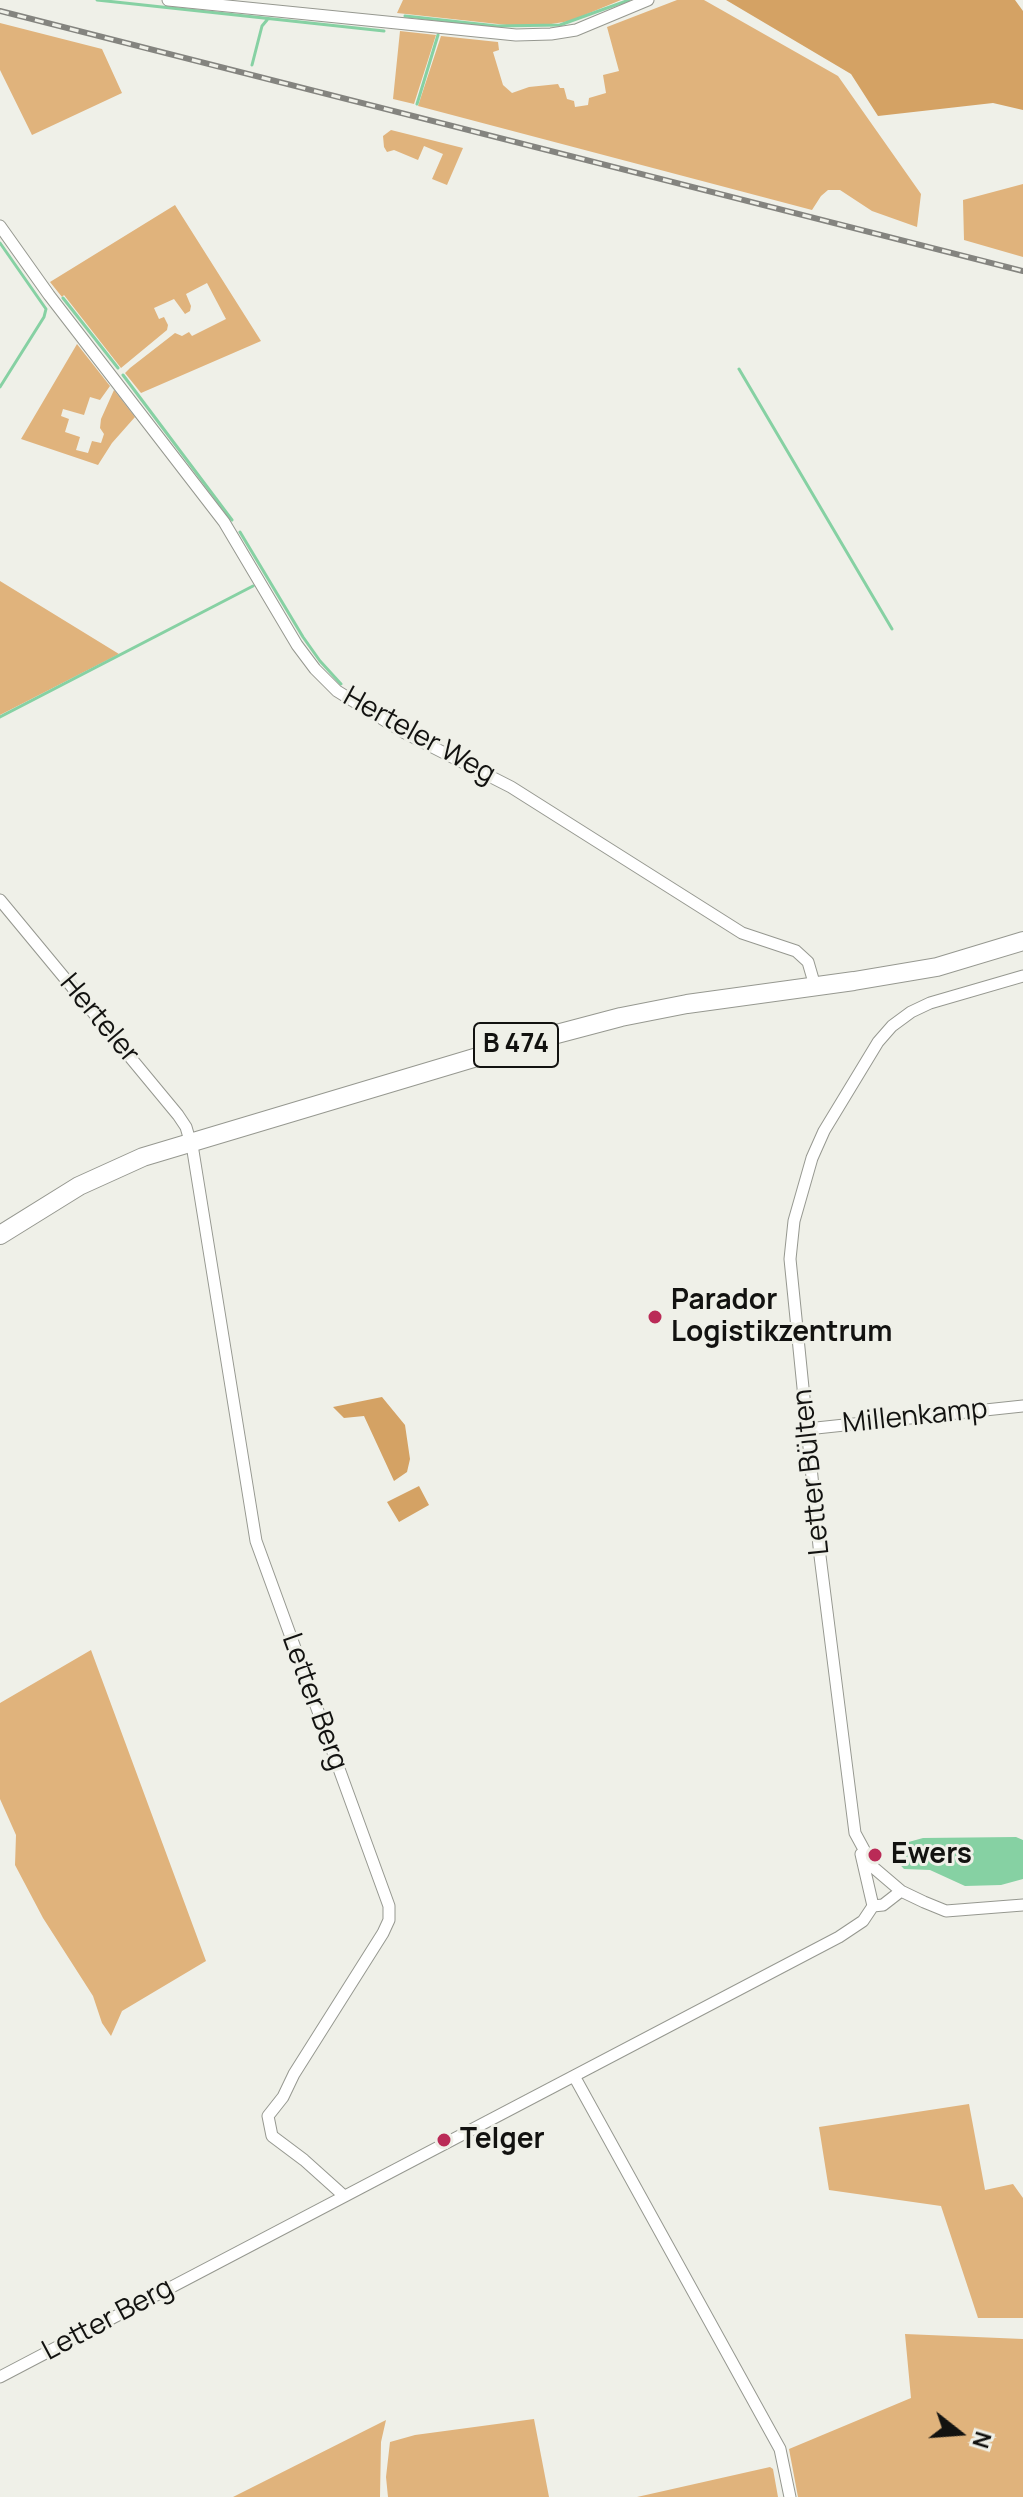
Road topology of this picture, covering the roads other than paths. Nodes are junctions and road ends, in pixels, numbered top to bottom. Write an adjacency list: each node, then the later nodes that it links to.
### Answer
1 (168, 0): 2 (street)
2 (648, 0)
3 (0, 226): 7 (street, Herteler Weg)
4 (0, 900): 8 (street, Herteler)
5 (1023, 941): 7 (main road, B 474)
6 (1023, 976): 11 (street, Letter Bülten)
7 (815, 986): 8 (main road, B 474)
8 (191, 1142): 9 (main road, B 474); 17 (street, Letter Berg)
9 (0, 1235)
10 (1023, 1406): 11 (street, Millenkamp)
11 (807, 1429): 12 (street, Letter Bülten)
12 (858, 1842): 13 (street, Letter Bülten); 15 (street)
13 (901, 1891): 14 (street, Letter Bülten); 15 (street)
14 (1023, 1905)
15 (873, 1906): 16 (street, Letter Berg)
16 (574, 2076): 17 (street, Letter Berg); 19 (street)
17 (343, 2195): 18 (street, Letter Berg)
18 (0, 2377)
19 (790, 2497)

